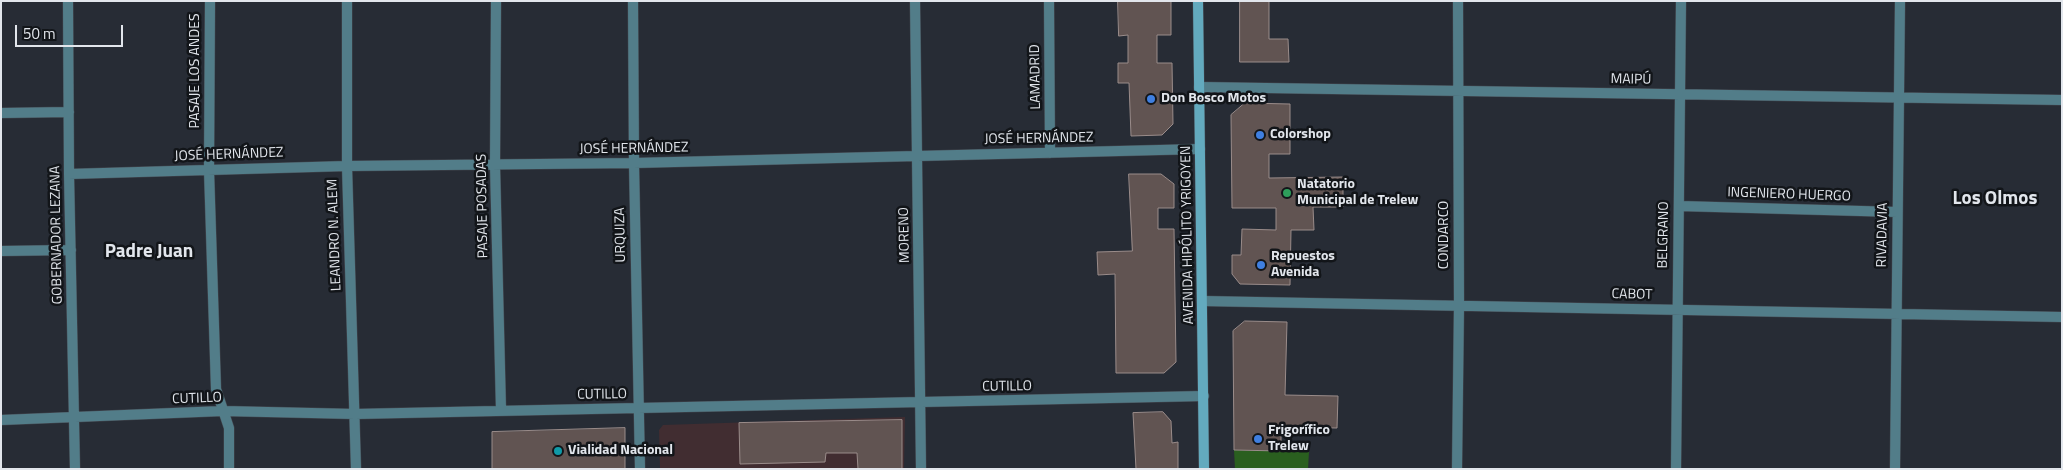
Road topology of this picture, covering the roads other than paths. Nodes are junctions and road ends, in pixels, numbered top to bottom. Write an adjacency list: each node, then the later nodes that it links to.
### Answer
1 (68, 1): 17 (street, GOBERNADOR LEZANA)
2 (210, 1): 25 (street, PASAJE LOS ANDES)
3 (347, 1): 24 (street, LEANDRO N. ALEM)
4 (496, 1): 23 (street, PASAJE POSADAS)
5 (633, 1): 22 (street, URQUIZA)
6 (915, 1): 21 (street, MORENO)
7 (1049, 1): 20 (street, LAMADRID)
8 (1198, 1): 12 (main road, AVENIDA HIPÓLITO YRIGOYEN)
9 (1458, 1): 13 (street, CONDARCO)
10 (1681, 1): 14 (street, BELGRANO)
11 (1900, 1): 15 (street, RIVADAVIA)
12 (1199, 86): 13 (street, MAIPÚ); 19 (main road, AVENIDA HIPÓLITO YRIGOYEN)
13 (1458, 91): 14 (street, MAIPÚ); 32 (street, CONDARCO)
14 (1680, 95): 15 (street, MAIPÚ); 27 (street, BELGRANO)
15 (1899, 98): 16 (street, MAIPÚ); 28 (street, RIVADAVIA)
16 (2062, 100)
17 (69, 112): 18 (street); 26 (street, GOBERNADOR LEZANA)
18 (1, 113)
19 (1200, 149): 20 (street, JOSÉ HERNÁNDEZ); 31 (main road, AVENIDA HIPÓLITO YRIGOYEN)
20 (1050, 152): 21 (street, JOSÉ HERNÁNDEZ)
21 (918, 156): 22 (street, JOSÉ HERNÁNDEZ); 37 (street, MORENO)
22 (634, 163): 23 (street, JOSÉ HERNÁNDEZ); 38 (street, URQUIZA)
23 (496, 165): 24 (street, JOSÉ HERNÁNDEZ); 39 (street, PASAJE POSADAS)
24 (347, 166): 25 (street, JOSÉ HERNÁNDEZ); 41 (street, LEANDRO N. ALEM)
25 (209, 170): 26 (street, JOSÉ HERNÁNDEZ); 40 (street, PASAJE LOS ANDES)
26 (69, 174): 29 (street, GOBERNADOR LEZANA)
27 (1679, 206): 28 (street, INGENIERO HUERGO); 33 (street, BELGRANO)
28 (1898, 212): 34 (street, RIVADAVIA)
29 (71, 250): 30 (street); 42 (street, GOBERNADOR LEZANA)
30 (1, 251)
31 (1202, 302): 32 (street, CABOT); 36 (main road, AVENIDA HIPÓLITO YRIGOYEN)
32 (1459, 306): 33 (street, CABOT); 50 (street, CONDARCO)
33 (1676, 310): 34 (street, CABOT); 51 (street, BELGRANO)
34 (1895, 314): 35 (street, CABOT); 52 (street, RIVADAVIA)
35 (2062, 317)
36 (1204, 396): 37 (street, CUTILLO); 49 (main road, AVENIDA HIPÓLITO YRIGOYEN)
37 (920, 402): 38 (street, CUTILLO); 48 (street, MORENO)
38 (638, 408): 39 (street, CUTILLO); 47 (street, URQUIZA)
39 (501, 410): 41 (street, CUTILLO)
40 (223, 411): 41 (street, CUTILLO); 42 (street, CUTILLO); 45 (street, PASAJE LOS ANDES)
41 (355, 414): 46 (street, LEANDRO N. ALEM)
42 (74, 417): 43 (street, CUTILLO); 44 (street, GOBERNADOR LEZANA)
43 (1, 420)
44 (75, 469)
45 (229, 469)
46 (356, 469)
47 (640, 469)
48 (921, 469)
49 (1204, 469)
50 (1457, 469)
51 (1676, 469)
52 (1894, 469)

